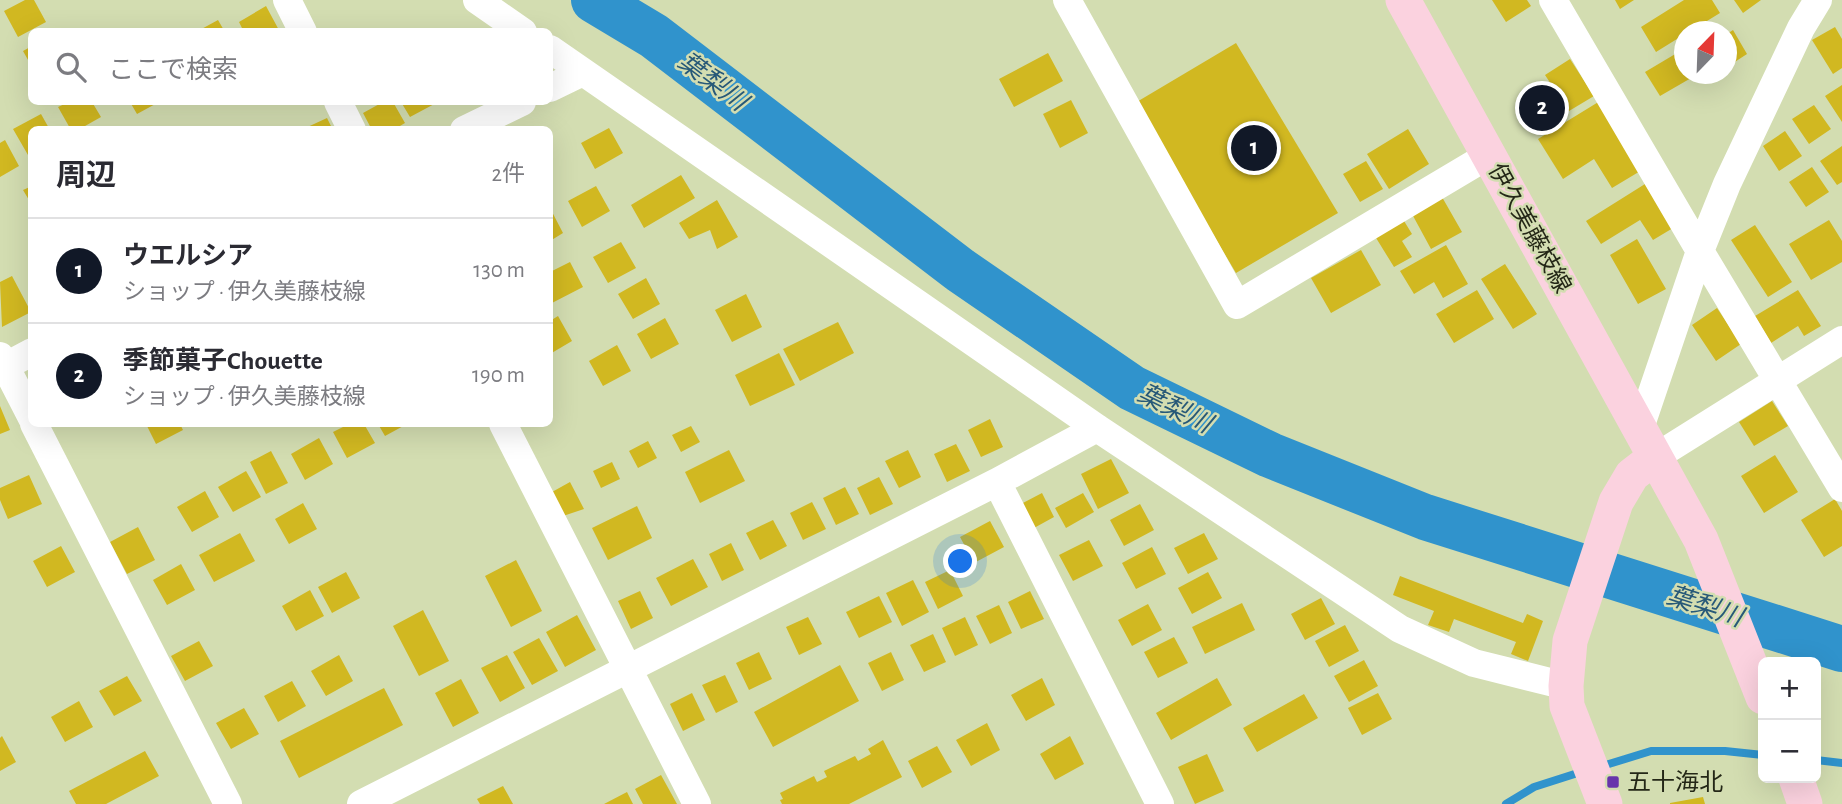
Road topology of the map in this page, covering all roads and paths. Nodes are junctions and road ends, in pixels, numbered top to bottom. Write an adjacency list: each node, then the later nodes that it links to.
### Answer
1 (287, 0): 7 (street)
2 (477, 0): 8 (street)
3 (1067, 0): 16 (street)
4 (1404, 0): 16 (main road, 伊久美藤枝線)
5 (1553, 0): 17 (street)
6 (1818, 0): 17 (street)
7 (301, 28)
8 (517, 28)
9 (553, 51): 10 (street)
10 (583, 72): 11 (street); 25 (street)
11 (553, 87)
12 (340, 105): 14 (street)
13 (516, 105): 15 (street)
14 (350, 126)
15 (472, 126)
16 (1489, 155): 26 (main road, 伊久美藤枝線)
17 (1700, 251): 21 (street); 26 (street)
18 (1842, 340): 21 (street)
19 (28, 353): 20 (street)
20 (2, 363): 22 (street)
21 (1776, 380): 26 (street); 28 (street)
22 (28, 411)
23 (36, 427): 33 (street)
24 (505, 427): 29 (street)
25 (1097, 428): 27 (street); 31 (street)
26 (1647, 443): 30 (main road, 伊久美藤枝線); 31 (main road)
27 (997, 482): 29 (street); 36 (street)
28 (1842, 488)
29 (629, 668): 34 (street); 35 (street)
30 (1758, 684)
31 (1566, 686): 32 (main road)
32 (1601, 794)
33 (228, 804)
34 (361, 804)
35 (697, 804)
36 (1160, 804)

